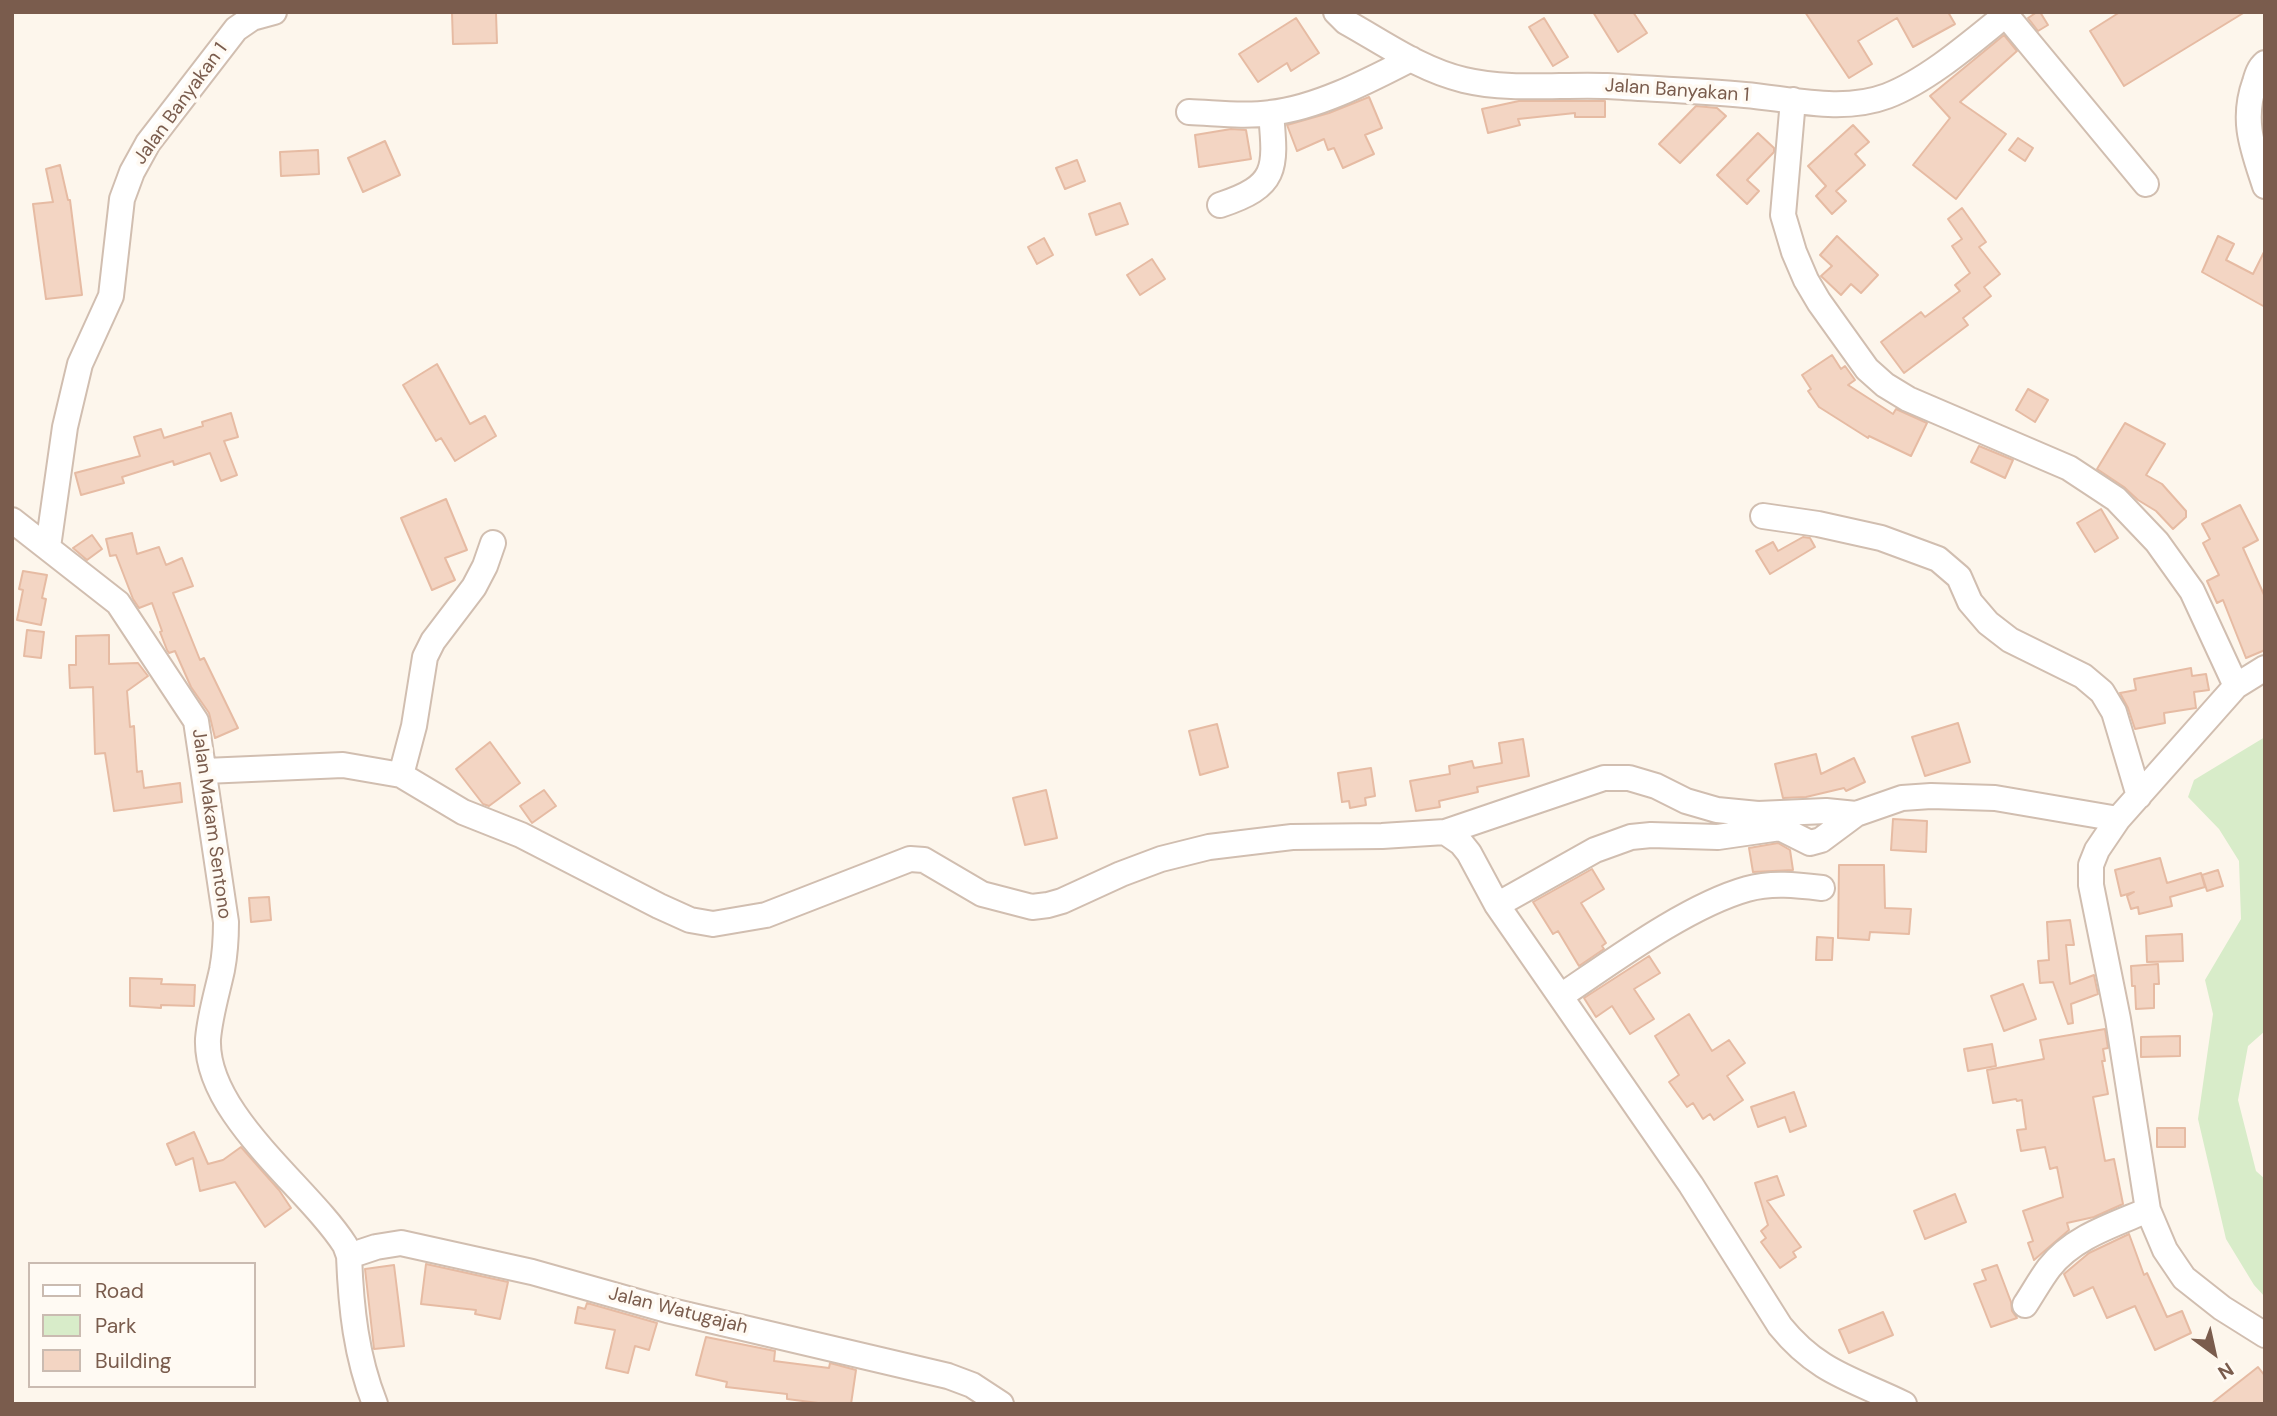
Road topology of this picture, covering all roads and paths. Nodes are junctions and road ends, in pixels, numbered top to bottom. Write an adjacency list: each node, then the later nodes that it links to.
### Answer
1 (274, 12): 15 (street, Jalan Banyakan 1)
2 (1336, 12): 4 (street, Jalan Banyakan 1)
3 (2008, 13): 6 (street, Jalan Banyakan 1); 9 (street)
4 (1411, 59): 6 (street, Jalan Banyakan 1); 8 (street)
5 (2265, 63): 10 (street)
6 (1793, 100): 17 (street)
7 (1189, 112): 8 (street)
8 (1271, 113): 11 (street)
9 (2146, 184)
10 (2265, 186)
11 (1220, 205)
12 (1763, 516): 20 (street)
13 (12, 520): 15 (street, Jalan Makam Sentono)
14 (493, 543): 19 (street)
15 (48, 547): 18 (street, Jalan Makam Sentono)
16 (2265, 667): 17 (street)
17 (2236, 686): 20 (street)
18 (205, 771): 19 (street); 28 (street, Jalan Makam Sentono)
19 (401, 775): 23 (street)
20 (2139, 796): 22 (street)
21 (1856, 814): 22 (street); 23 (street); 25 (street)
22 (2118, 819): 27 (street)
23 (1445, 832): 25 (street)
24 (1822, 887): 26 (street)
25 (1497, 905): 26 (street)
26 (1561, 996): 33 (street)
27 (2148, 1210): 29 (street); 30 (street)
28 (349, 1256): 31 (street, Jalan Makam Sentono); 32 (street, Jalan Watugajah)
29 (2025, 1305)
30 (2265, 1335)
31 (375, 1404)
32 (1001, 1404)
33 (1904, 1404)

